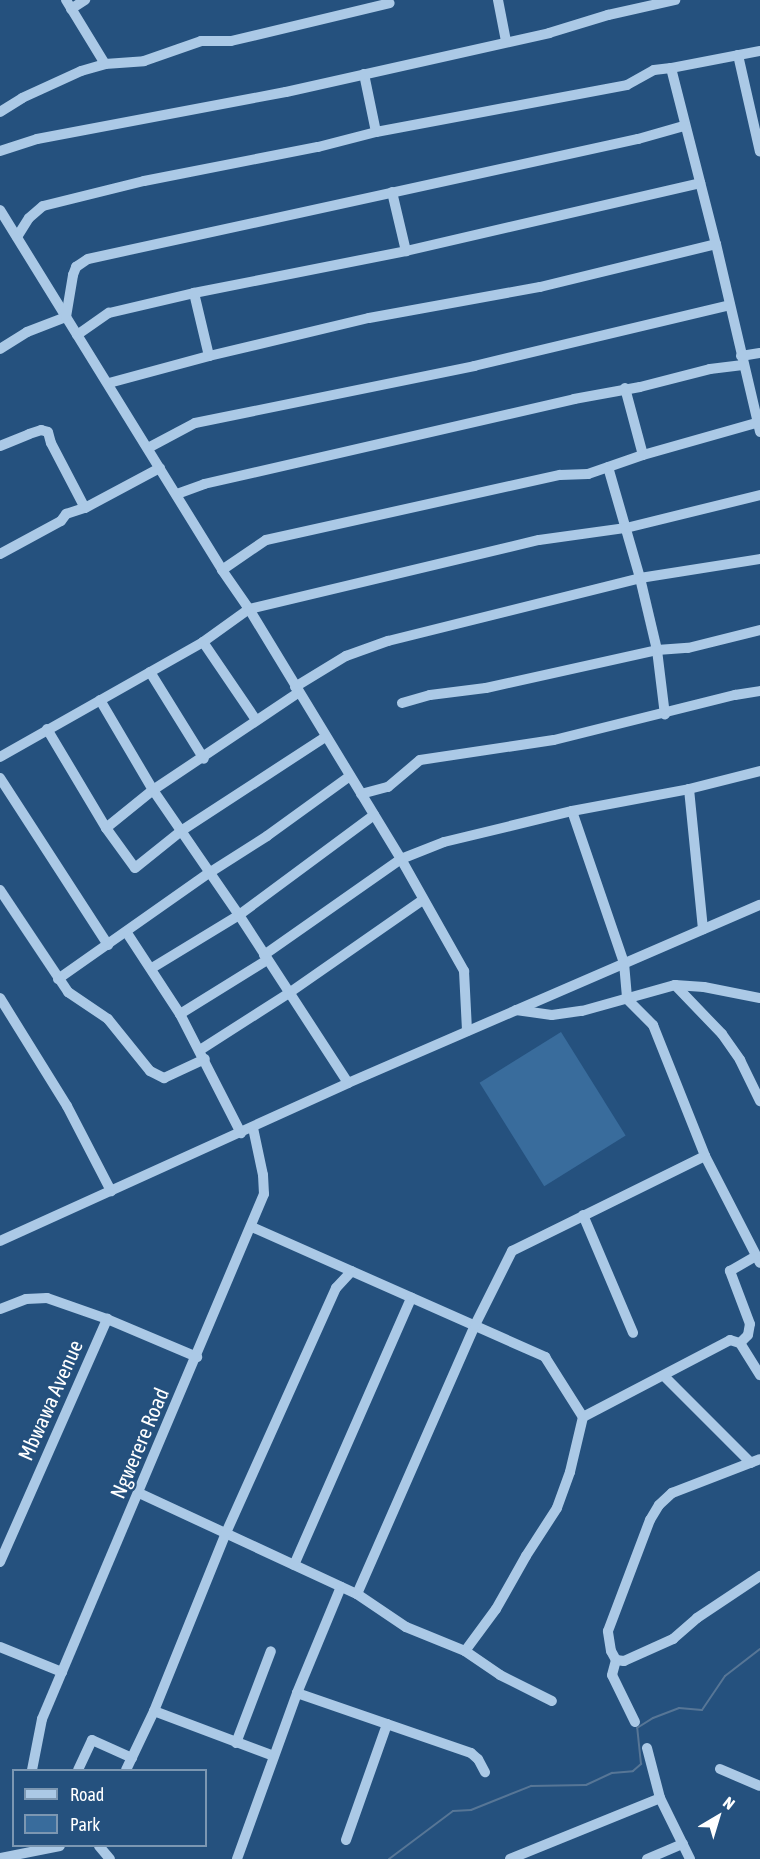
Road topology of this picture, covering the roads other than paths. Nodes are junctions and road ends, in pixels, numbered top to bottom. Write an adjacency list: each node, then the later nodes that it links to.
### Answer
1 (85, 0): 5 (street)
2 (498, 0): 6 (street)
3 (675, 0): 6 (street)
4 (390, 3): 9 (street)
5 (68, 4): 9 (street)
6 (506, 41): 11 (street)
7 (760, 51): 8 (street)
8 (738, 56): 10 (street); 16 (street)
9 (105, 64): 12 (street)
10 (671, 68): 13 (street); 14 (street)
11 (364, 74): 14 (street); 15 (street)
12 (0, 112)
13 (684, 126): 17 (street); 18 (street)
14 (376, 132): 20 (street)
15 (0, 152)
16 (760, 152)
17 (700, 183): 21 (street); 22 (street)
18 (392, 192): 22 (street); 25 (street)
19 (0, 210): 20 (street)
20 (17, 237): 25 (street)
21 (716, 244): 24 (street); 29 (street)
22 (406, 251): 23 (street)
23 (194, 293): 26 (street); 29 (street)
24 (730, 305): 30 (street); 35 (street)
25 (66, 317): 26 (street); 27 (street)
26 (77, 335): 31 (street)
27 (0, 349)
28 (760, 352): 30 (street)
29 (209, 356): 31 (street)
30 (742, 361): 32 (street); 33 (street)
31 (109, 383): 35 (street)
32 (625, 388): 36 (street); 39 (street)
33 (759, 425): 36 (street)
34 (0, 446): 41 (street)
35 (148, 448): 38 (street)
36 (643, 455): 37 (street)
37 (609, 467): 42 (street); 45 (street)
38 (160, 468): 39 (street); 41 (street)
39 (177, 494): 45 (street)
40 (760, 495): 42 (street)
41 (85, 508): 43 (street)
42 (626, 528): 46 (street); 47 (street)
43 (0, 554)
44 (760, 559): 46 (street)
45 (222, 570): 47 (street)
46 (640, 578): 50 (street); 52 (street)
47 (249, 609): 49 (street); 52 (street)
48 (760, 630): 50 (street)
49 (203, 642): 51 (street); 57 (street)
50 (657, 650): 55 (street); 56 (street)
51 (150, 672): 54 (street); 61 (street)
52 (297, 690): 57 (street); 59 (street)
53 (760, 691): 56 (street)
54 (100, 700): 58 (street); 66 (street)
55 (402, 703)
56 (664, 715): 68 (street)
57 (256, 720): 61 (street)
58 (47, 729): 60 (street); 71 (street)
59 (325, 737): 63 (street); 72 (street)
60 (0, 757)
61 (204, 759): 66 (street)
62 (760, 771): 65 (street)
63 (350, 776): 68 (street); 74 (street)
64 (0, 778): 67 (street)
65 (689, 789): 69 (street); 79 (street)
66 (153, 790): 71 (street); 72 (street)
67 (4, 793): 81 (street)
68 (361, 794): 70 (street)
69 (572, 811): 73 (street); 83 (street)
70 (374, 815): 73 (street); 78 (street)
71 (106, 828): 72 (street)
72 (181, 831): 74 (street)
73 (401, 859): 76 (street); 82 (street)
74 (209, 873): 78 (street); 80 (street)
75 (0, 890): 85 (street)
76 (423, 900): 87 (street); 93 (street)
77 (760, 905): 79 (street)
78 (239, 915): 82 (street); 84 (street)
79 (703, 929): 83 (street)
80 (127, 933): 81 (street); 84 (street)
81 (108, 945): 85 (street)
82 (265, 957): 87 (street); 92 (street)
83 (624, 963): 90 (street); 91 (street)
84 (152, 968): 92 (street)
85 (58, 979): 94 (street)
86 (675, 985): 89 (street); 90 (street); 96 (street)
87 (289, 993): 94 (street); 95 (street)
88 (0, 998): 100 (street)
89 (760, 998)
90 (627, 999): 91 (street); 99 (street)
91 (516, 1010): 93 (street)
92 (180, 1014): 94 (street)
93 (467, 1031): 95 (street)
94 (202, 1054): 98 (street)
95 (348, 1083): 97 (street)
96 (760, 1101)
97 (254, 1128): 98 (street); 102 (street, Ngwerere Road)
98 (241, 1133): 100 (street)
99 (705, 1156): 101 (street); 104 (street)
100 (111, 1191): 103 (street)
101 (583, 1215): 111 (street); 112 (street)
102 (252, 1227): 105 (street); 114 (street, Ngwerere Road)
103 (0, 1241)
104 (758, 1260): 113 (street)
105 (334, 1263): 106 (street); 107 (street)
106 (352, 1271): 107 (street); 108 (street)
107 (336, 1288): 120 (street)
108 (411, 1298): 111 (street); 122 (street)
109 (0, 1309): 110 (street)
110 (107, 1319): 114 (street); 121 (street, Mbwawa Avenue)
111 (475, 1325): 117 (street); 125 (street)
112 (633, 1334)
113 (740, 1342): 115 (street); 116 (street)
114 (197, 1357): 119 (street, Ngwerere Road)
115 (760, 1375)
116 (664, 1376): 117 (street); 118 (street)
117 (583, 1417): 128 (street)
118 (755, 1461): 129 (street)
119 (139, 1493): 120 (street); 130 (street, Ngwerere Road)
120 (225, 1535): 122 (street); 133 (street)
121 (0, 1562)
122 (294, 1565): 124 (street)
123 (760, 1576): 129 (street)
124 (341, 1587): 125 (street); 131 (street)
125 (357, 1594): 128 (street)
126 (0, 1647): 130 (street)
127 (271, 1651): 136 (street)
128 (465, 1651): 132 (street)
129 (616, 1660): 134 (street)
130 (62, 1672): 140 (street, Ngwerere Road)
131 (297, 1693): 135 (street); 138 (street)
132 (552, 1701)
133 (154, 1711): 136 (street); 139 (street)
134 (635, 1722)
135 (387, 1724): 144 (street); 147 (street)
136 (236, 1743): 138 (street)
137 (647, 1748): 146 (street)
138 (274, 1756): 154 (street)
139 (132, 1758): 141 (street); 142 (street)
140 (32, 1769)
141 (78, 1769)
142 (126, 1769)
143 (720, 1769): 145 (street)
144 (485, 1772)
145 (760, 1786)
146 (660, 1798): 148 (street); 155 (street)
147 (346, 1840)
148 (683, 1844): 156 (street); 157 (street)
149 (54, 1847): 151 (street)
150 (101, 1847): 153 (street)
151 (40, 1852): 152 (street)
152 (0, 1858)
153 (110, 1859)
154 (237, 1859)
155 (510, 1859)
156 (647, 1859)
157 (690, 1859)

